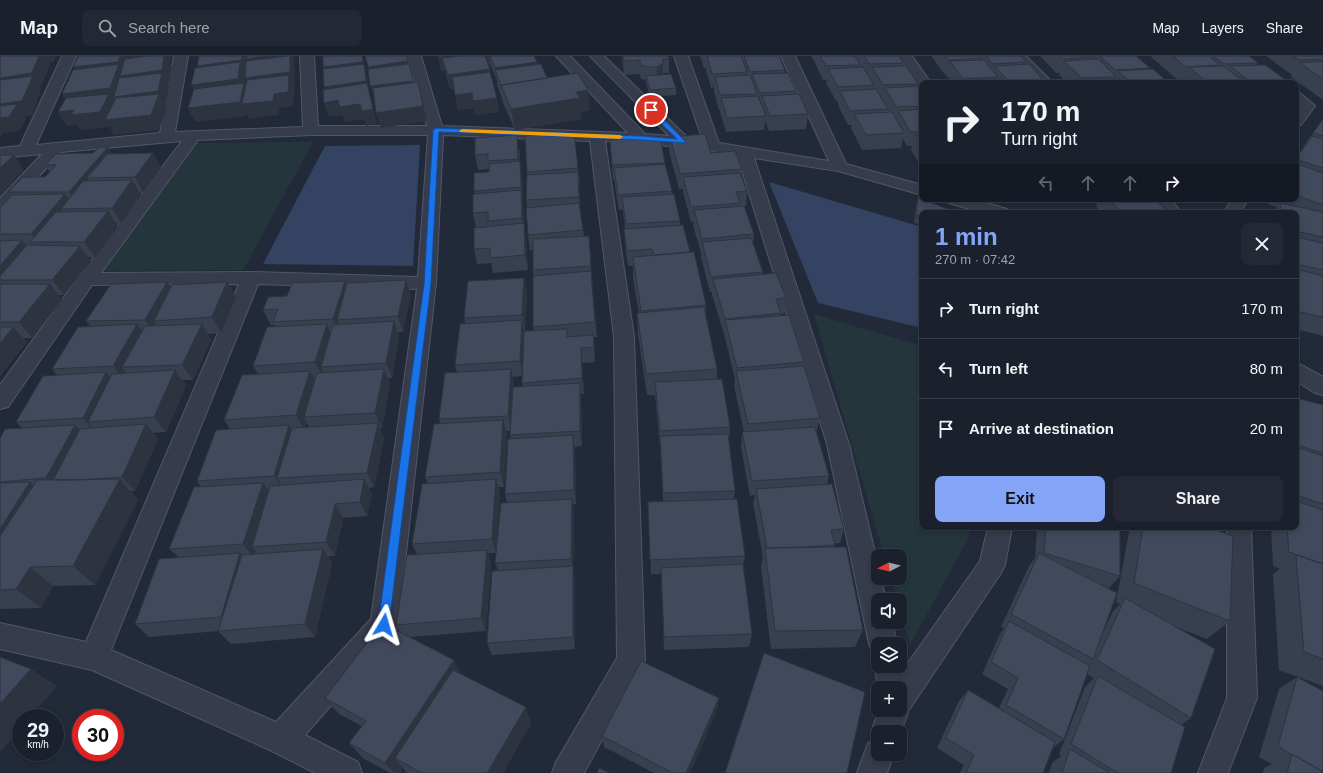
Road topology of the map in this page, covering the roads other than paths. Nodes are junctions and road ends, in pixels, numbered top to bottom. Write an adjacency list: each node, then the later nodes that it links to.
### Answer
1 (69, 56): 24 (street)
2 (181, 56): 19 (street)
3 (307, 56): 16 (street)
4 (414, 56): 15 (street)
5 (563, 56): 20 (street)
6 (597, 56): 21 (street)
7 (681, 56): 22 (street)
8 (788, 56): 27 (street)
9 (905, 56): 11 (street)
10 (1019, 56): 12 (street)
11 (922, 80)
12 (1043, 80)
13 (1299, 99): 14 (street)
14 (1299, 118)
15 (436, 130): 16 (street); 17 (street); 36 (street)
16 (311, 131): 18 (street)
17 (597, 136): 20 (street); 49 (street)
18 (193, 137): 19 (street); 35 (street)
19 (167, 138): 23 (street)
20 (641, 138): 21 (street)
21 (683, 142): 22 (street)
22 (712, 146): 25 (street)
23 (56, 148): 24 (street); 31 (street)
24 (26, 151): 26 (street)
25 (744, 152): 27 (street); 42 (street)
26 (0, 153)
27 (840, 167): 28 (street)
28 (919, 189)
29 (964, 202): 32 (street)
30 (1164, 202): 33 (street)
31 (0, 208)
32 (991, 210)
33 (1171, 210)
34 (251, 278): 35 (street); 36 (street); 44 (street)
35 (87, 279): 39 (street)
36 (427, 284): 46 (street)
37 (1299, 373): 38 (street)
38 (1323, 387)
39 (0, 401)
40 (999, 530): 45 (street)
41 (1239, 530): 51 (street)
42 (871, 593)
43 (0, 636): 44 (street)
44 (94, 657): 46 (street)
45 (907, 689)
46 (281, 739): 48 (street)
47 (876, 761): 50 (street)
48 (347, 773)
49 (567, 773)
50 (872, 773)
51 (1213, 773)

